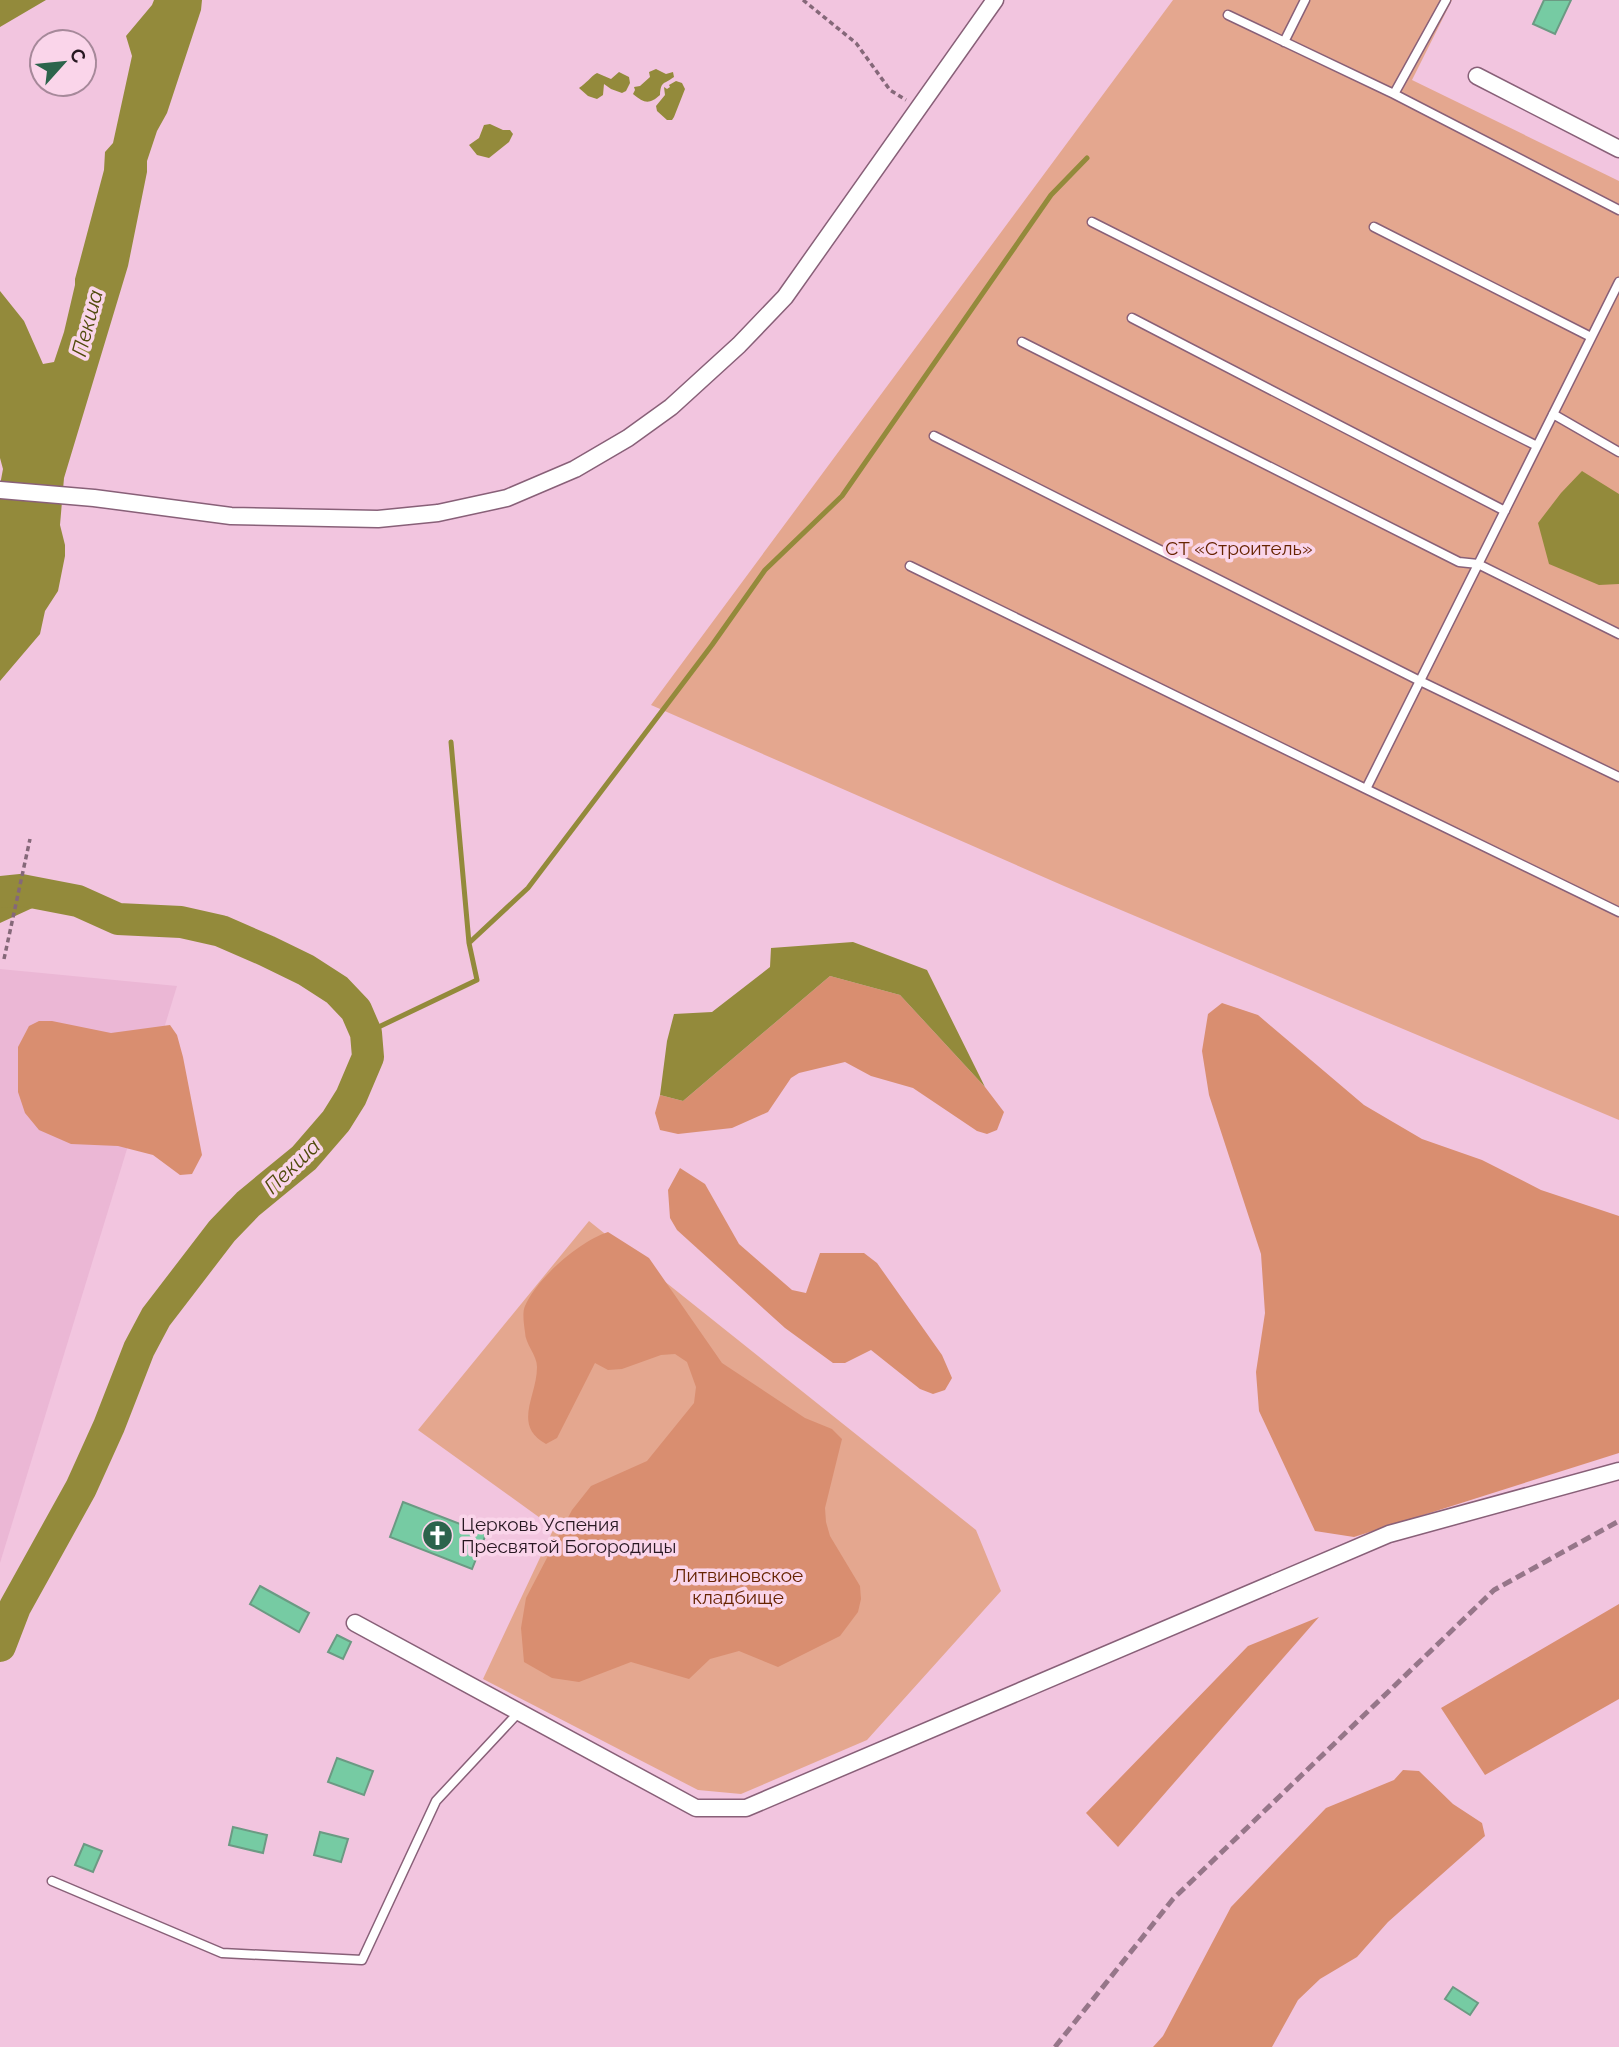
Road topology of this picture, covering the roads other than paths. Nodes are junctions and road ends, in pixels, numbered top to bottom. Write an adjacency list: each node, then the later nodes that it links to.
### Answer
1 (995, 0): 20 (street)
2 (1305, 0): 5 (lane)
3 (1446, 0): 7 (lane)
4 (1228, 15): 5 (lane)
5 (1284, 42): 7 (lane)
6 (1476, 76): 8 (street)
7 (1394, 94): 9 (lane)
8 (1619, 149)
9 (1619, 210)
10 (1092, 222): 18 (lane)
11 (1374, 227): 14 (lane)
12 (1619, 282): 14 (lane)
13 (1132, 318): 21 (lane)
14 (1591, 337): 16 (lane)
15 (1023, 342): 22 (lane)
16 (1553, 414): 18 (lane); 19 (lane)
17 (934, 436): 25 (lane)
18 (1537, 446): 21 (lane)
19 (1619, 452)
20 (0, 490)
21 (1505, 511): 22 (lane)
22 (1478, 564): 24 (lane); 25 (lane)
23 (910, 566): 27 (lane)
24 (1619, 634)
25 (1420, 681): 26 (lane); 27 (lane)
26 (1619, 777)
27 (1366, 789): 28 (lane)
28 (1619, 912)
29 (1619, 1471): 31 (street)
30 (355, 1623): 31 (street)
31 (519, 1712): 32 (lane)
32 (52, 1881)

